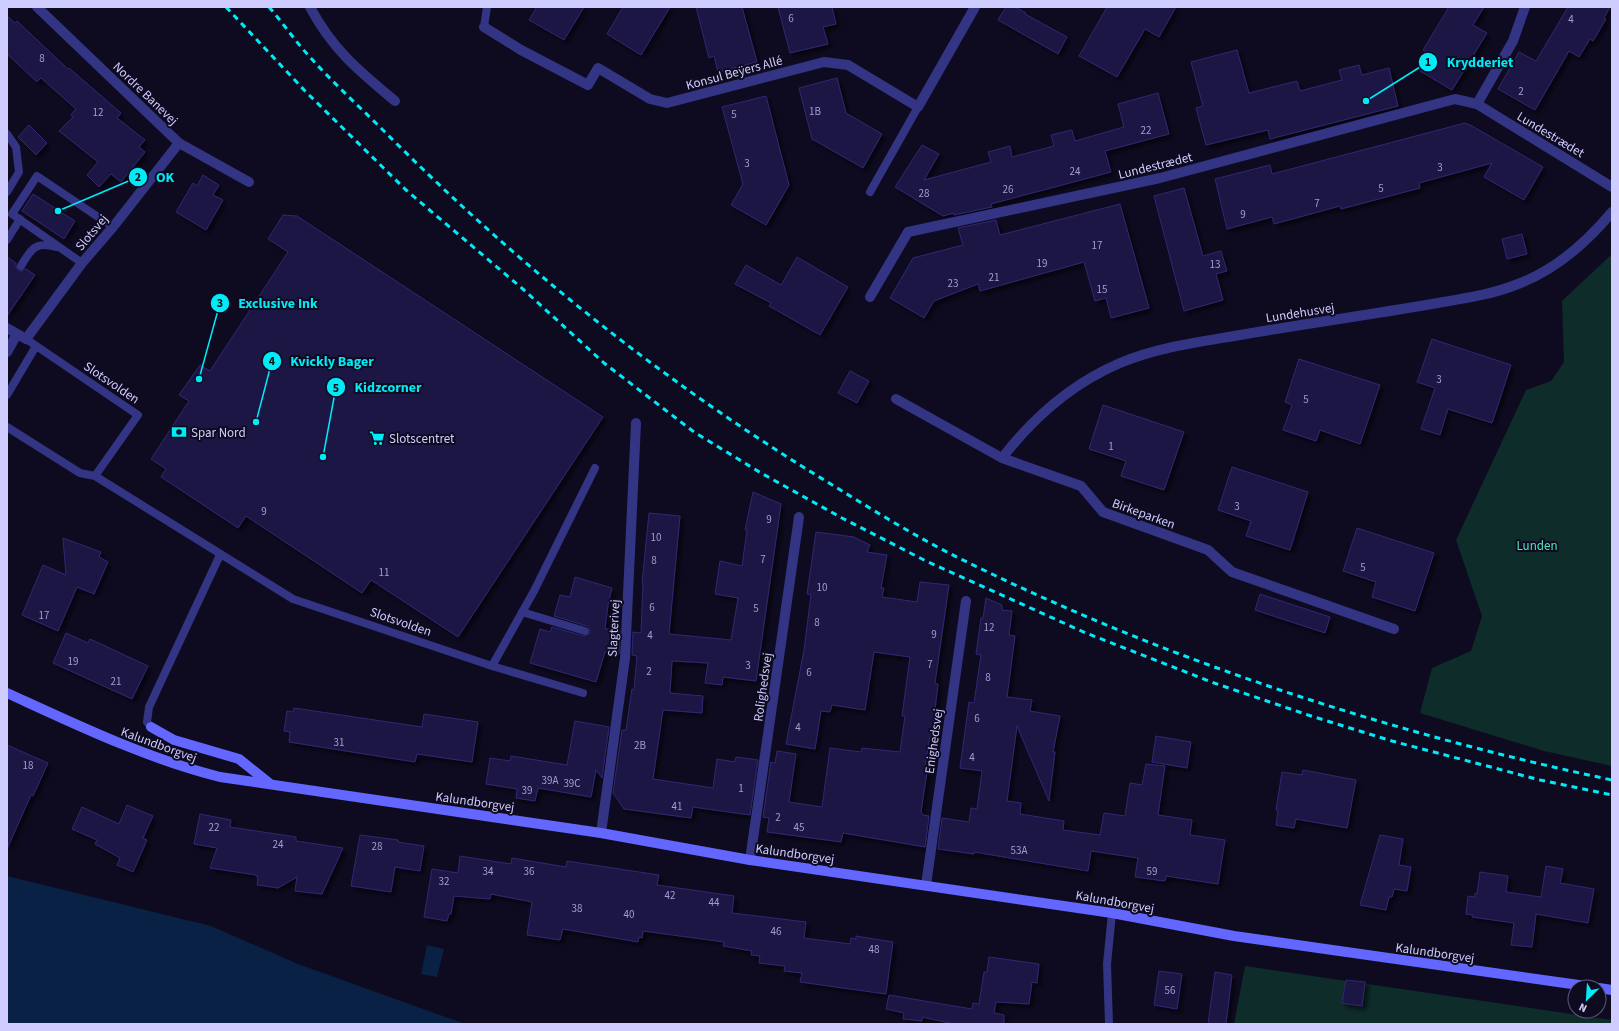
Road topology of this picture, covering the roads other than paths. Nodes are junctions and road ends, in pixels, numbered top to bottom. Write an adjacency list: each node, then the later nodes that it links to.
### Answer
1 (37, 7): 11 (street, Nordre Banevej)
2 (310, 7): 7 (street)
3 (487, 7): 6 (lane, Konsul Beÿers Allé)
4 (975, 7): 9 (street)
5 (1525, 7): 8 (street)
6 (484, 27): 9 (street, Konsul Beÿers Allé)
7 (395, 101)
8 (1477, 104): 13 (street, Lundestrædet); 23 (street, Lundestrædet)
9 (918, 107): 15 (lane)
10 (7, 134): 14 (lane)
11 (179, 143): 12 (street, Nordre Banevej); 18 (street, Slotsvej)
12 (249, 182)
13 (1612, 187)
14 (7, 192)
15 (870, 192)
16 (1612, 212): 32 (street, Lundehusvej)
17 (20, 219): 18 (lane); 19 (lane); 20 (lane)
18 (113, 227): 21 (street, Slotsvej)
19 (7, 240)
20 (64, 251): 21 (lane); 22 (lane)
21 (82, 263): 25 (street, Slotsvej)
22 (20, 266)
23 (870, 297)
24 (7, 328): 25 (street, Slotsvolden)
25 (22, 337): 26 (lane, Slotsvolden); 27 (street, Slotsvej)
26 (36, 346): 28 (lane); 34 (lane, Slotsvolden)
27 (7, 352)
28 (7, 395)
29 (896, 399): 32 (street, Birkeparken)
30 (636, 423): 46 (street, Slagterivej)
31 (7, 427): 34 (lane)
32 (1002, 458): 39 (street, Birkeparken)
33 (595, 468): 38 (lane)
34 (95, 476): 36 (lane, Slotsvolden)
35 (799, 517): 47 (street, Rolighedsvej)
36 (220, 554): 41 (lane, Slotsvolden); 44 (lane)
37 (966, 601): 48 (street, Enighedsvej)
38 (522, 612): 40 (lane); 41 (lane)
39 (1394, 629)
40 (585, 631)
41 (492, 666): 43 (lane, Slotsvolden)
42 (7, 693): 45 (street, Kalundborgvej)
43 (583, 693)
44 (151, 727): 45 (street)
45 (271, 785): 46 (street, Kalundborgvej)
46 (601, 833): 47 (street, Kalundborgvej)
47 (750, 860): 48 (street, Kalundborgvej)
48 (926, 885): 49 (street, Kalundborgvej)
49 (1112, 913): 50 (street, Kalundborgvej); 51 (lane)
50 (1567, 983)
51 (1109, 1024)

